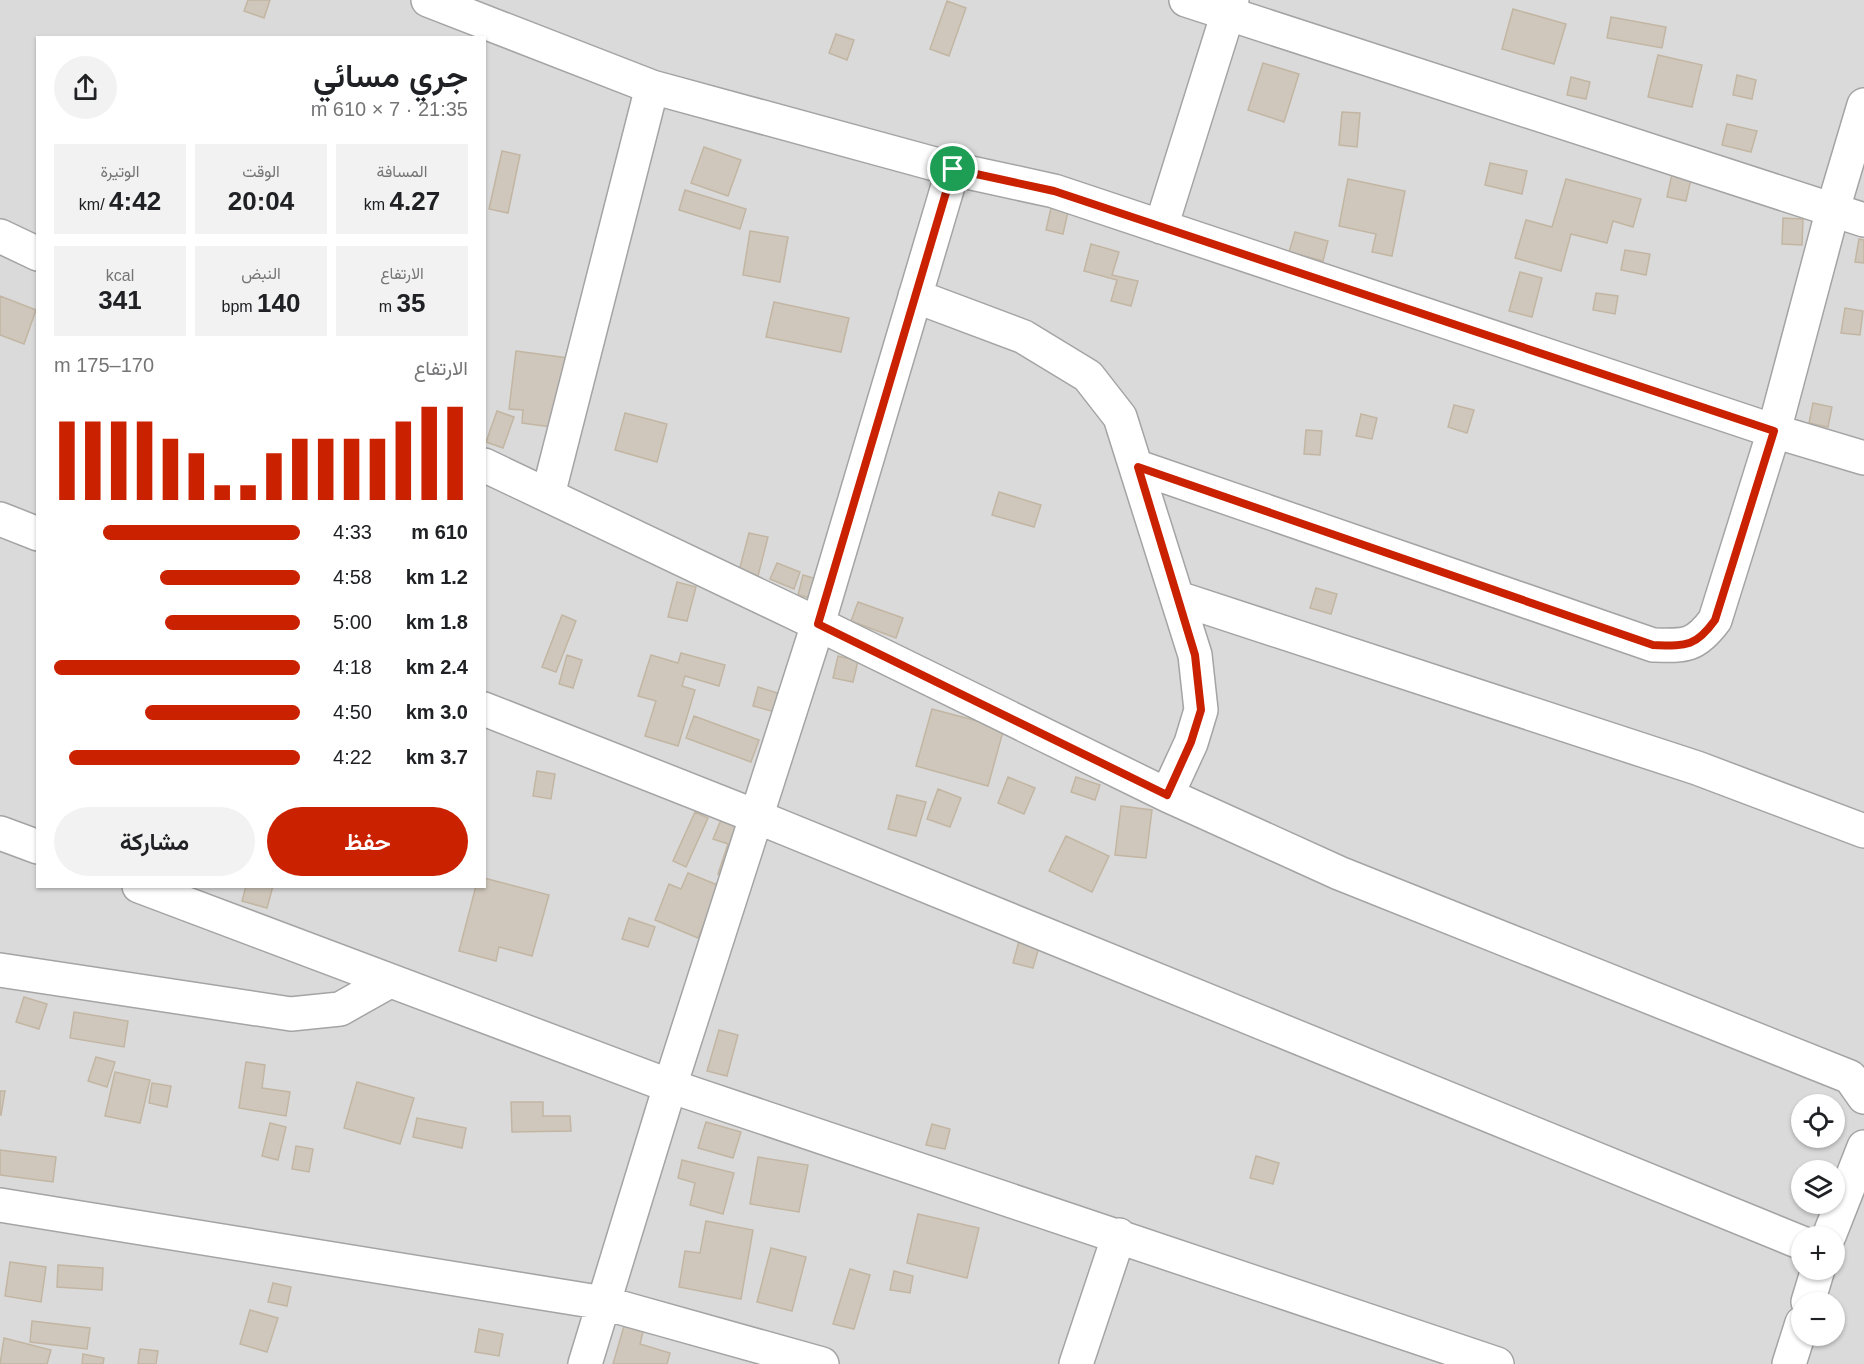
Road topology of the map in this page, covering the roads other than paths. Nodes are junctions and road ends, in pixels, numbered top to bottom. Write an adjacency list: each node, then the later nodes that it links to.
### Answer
1 (428, 0): 3 (street)
2 (1186, 0): 4 (street)
3 (465, 6): 5 (street)
4 (1230, 8): 8 (street); 10 (street)
5 (652, 87): 7 (street); 18 (street)
6 (1864, 105): 8 (street)
7 (953, 169): 10 (street); 13 (street)
8 (1833, 209): 9 (street); 14 (street)
9 (1864, 220)
10 (1161, 227): 14 (street)
11 (0, 236): 12 (street)
12 (36, 253)
13 (915, 296): 17 (street); 22 (street)
14 (1774, 431): 15 (street); 17 (street)
15 (1864, 458)
16 (486, 466): 18 (street)
17 (1138, 467): 21 (street)
18 (548, 495): 22 (street)
19 (0, 519): 20 (street)
20 (36, 533)
21 (1178, 598): 24 (street); 26 (street)
22 (818, 624): 24 (street); 25 (street)
23 (486, 710): 25 (street)
24 (1167, 795): 33 (street)
25 (755, 816): 32 (street); 38 (street)
26 (1864, 831)
27 (0, 833): 28 (street)
28 (36, 846)
29 (144, 888): 31 (street)
30 (0, 970): 31 (street)
31 (388, 982): 32 (street)
32 (670, 1086): 37 (street); 39 (street)
33 (1864, 1097)
34 (1864, 1147): 36 (street)
35 (0, 1205): 39 (street)
36 (1833, 1226)
37 (1119, 1235): 43 (street); 44 (street)
38 (1791, 1239)
39 (604, 1303): 41 (street); 42 (street)
40 (1795, 1346): 45 (street)
41 (585, 1364)
42 (822, 1364)
43 (1076, 1364)
44 (1497, 1364)
45 (1789, 1364)

